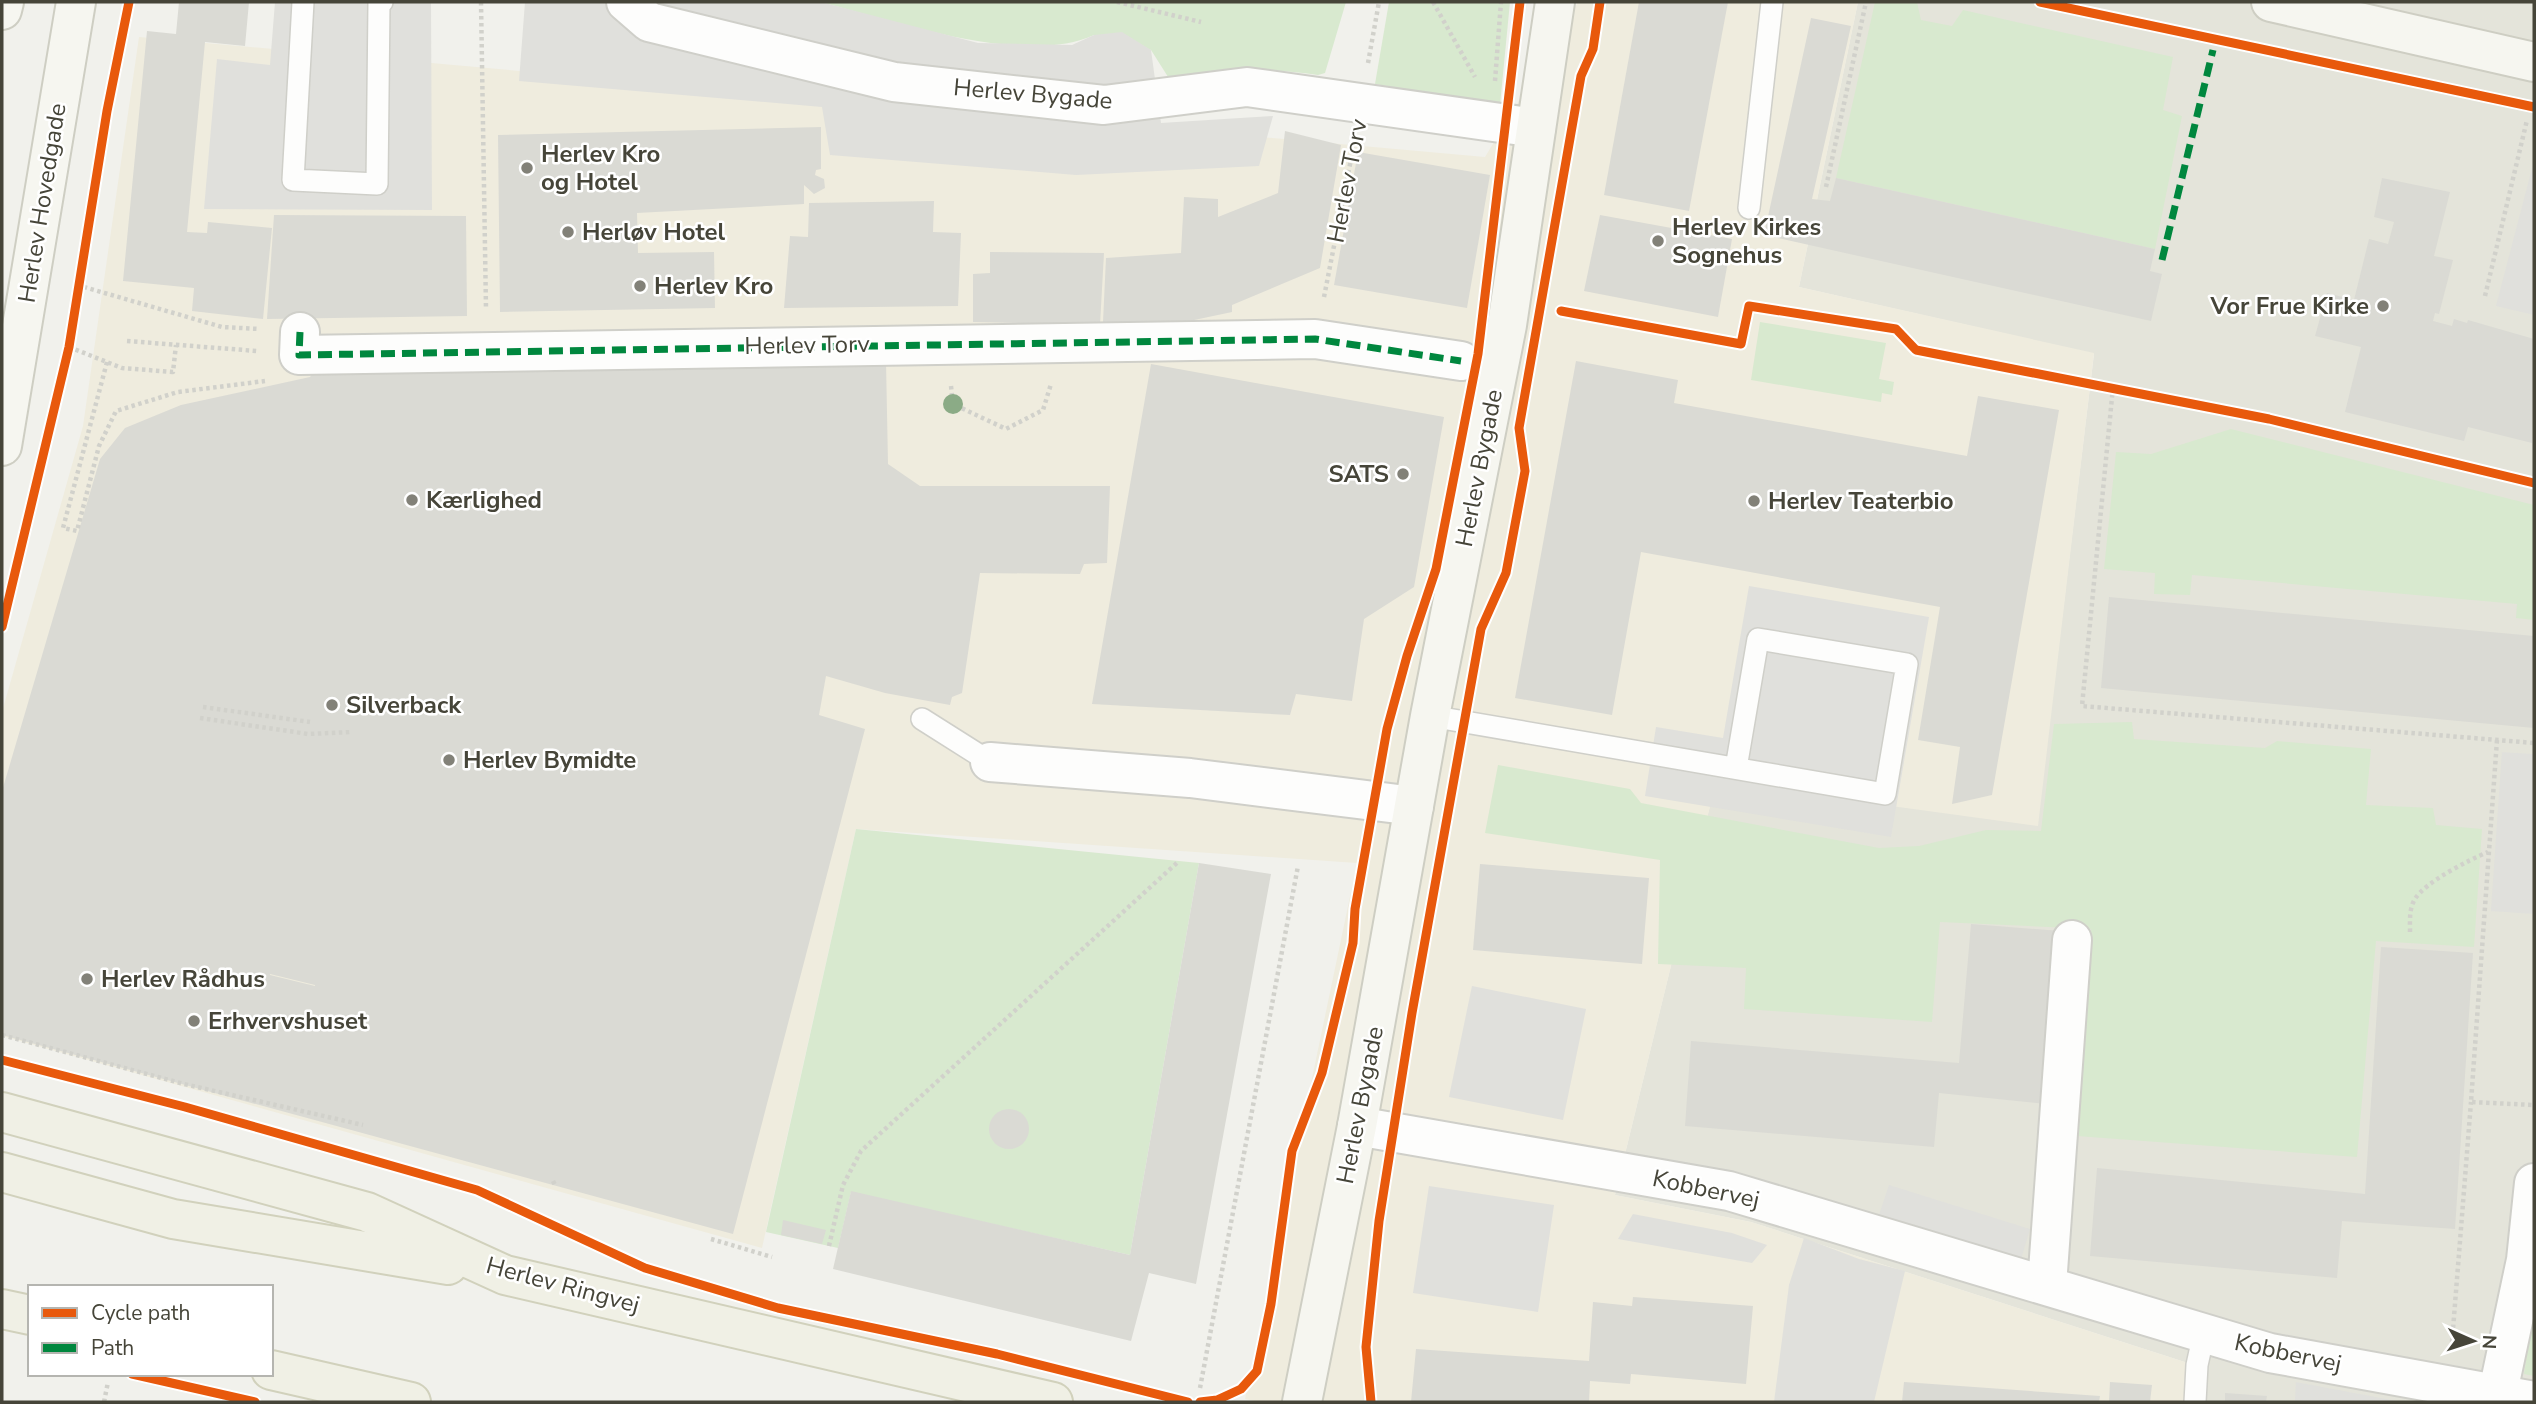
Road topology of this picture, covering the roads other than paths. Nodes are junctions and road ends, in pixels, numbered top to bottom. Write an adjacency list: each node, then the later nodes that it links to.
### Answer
1 (4, 2): 9 (street)
2 (76, 2): 15 (street, Herlev Hovedgade)
3 (303, 2): 4 (lane)
4 (382, 2)
5 (626, 2): 11 (street, Herlev Bygade)
6 (1555, 2): 11 (street, Herlev Bygade)
7 (1772, 2): 12 (lane)
8 (2271, 2): 10 (street)
9 (2, 10)
10 (2534, 62)
11 (1536, 128): 16 (street, Herlev Bygade)
12 (1749, 208)
13 (299, 343): 14 (street, Herlev Torv)
14 (1461, 361)
15 (2, 446)
16 (1430, 716): 19 (lane); 20 (street, Herlev Bygade)
17 (922, 719): 18 (lane)
18 (990, 762): 20 (street)
19 (1737, 768): 19 (lane)
20 (1414, 806): 23 (street, Herlev Bygade)
21 (2072, 940): 27 (street)
22 (2, 1112): 26 (main road, Herlev Ringvej)
23 (1357, 1126): 27 (street, Kobbervej); 35 (street, Herlev Bygade)
24 (2, 1172): 26 (main road)
25 (2534, 1183): 32 (street)
26 (505, 1275): 34 (main road, Herlev Ringvej)
27 (2047, 1285): 30 (street, Kobbervej)
28 (2, 1309): 29 (main road)
29 (28, 1315)
30 (2204, 1333): 32 (street, Kobbervej); 36 (lane)
31 (273, 1370): 33 (main road)
32 (2516, 1396)
33 (411, 1402)
34 (1053, 1402)
35 (1302, 1402)
36 (2195, 1402)

